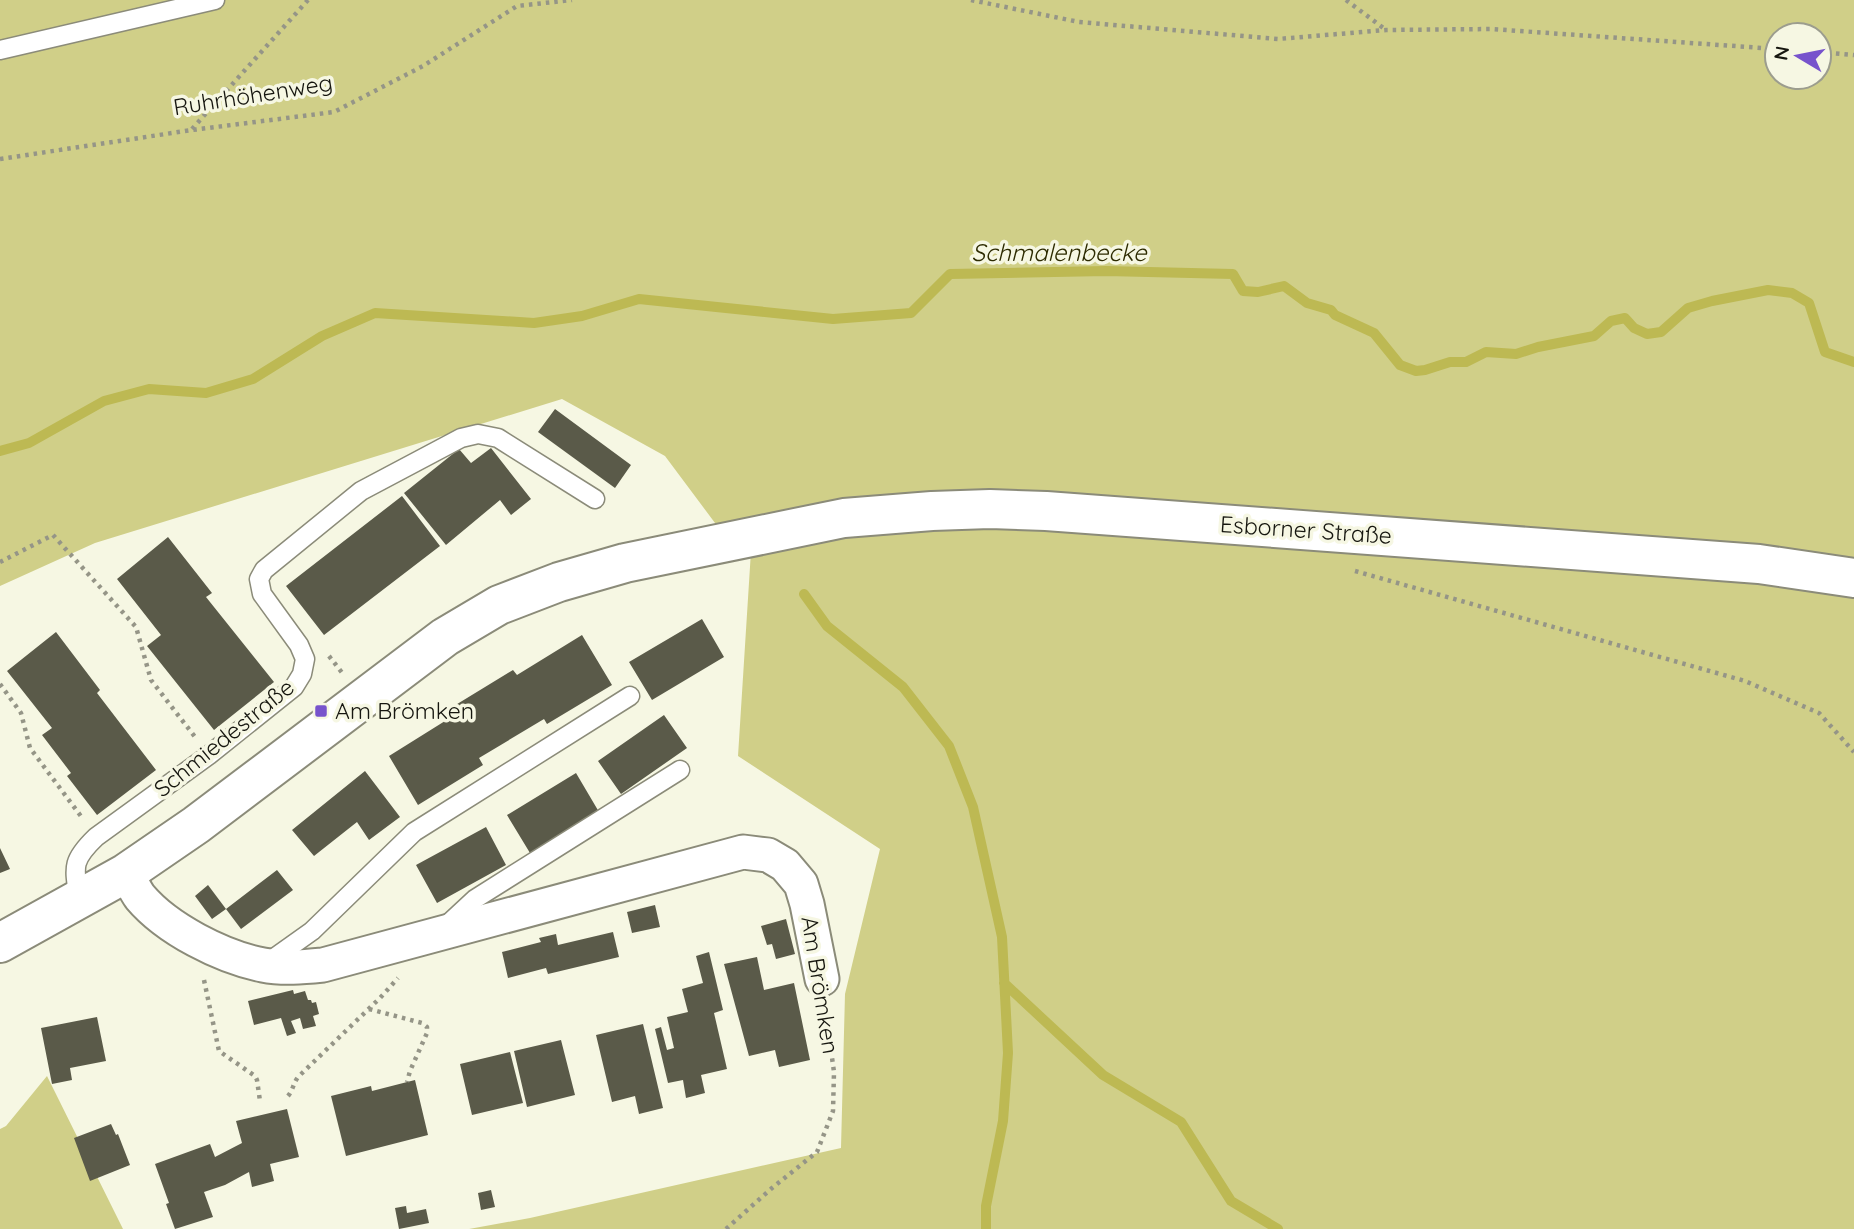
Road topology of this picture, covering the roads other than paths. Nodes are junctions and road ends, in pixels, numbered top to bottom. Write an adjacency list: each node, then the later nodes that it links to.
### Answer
1 (215, 0): 2 (lane)
2 (0, 50)
3 (595, 499): 8 (lane, Schmiedestraße)
4 (1854, 578): 7 (main road, Esborner Straße)
5 (630, 696): 11 (lane)
6 (680, 771): 9 (lane)
7 (126, 873): 8 (main road); 11 (street, Am Brömken)
8 (79, 900): 10 (main road)
9 (437, 934): 11 (street, Am Brömken); 12 (street, Am Brömken)
10 (0, 943)
11 (264, 965)
12 (821, 979)

